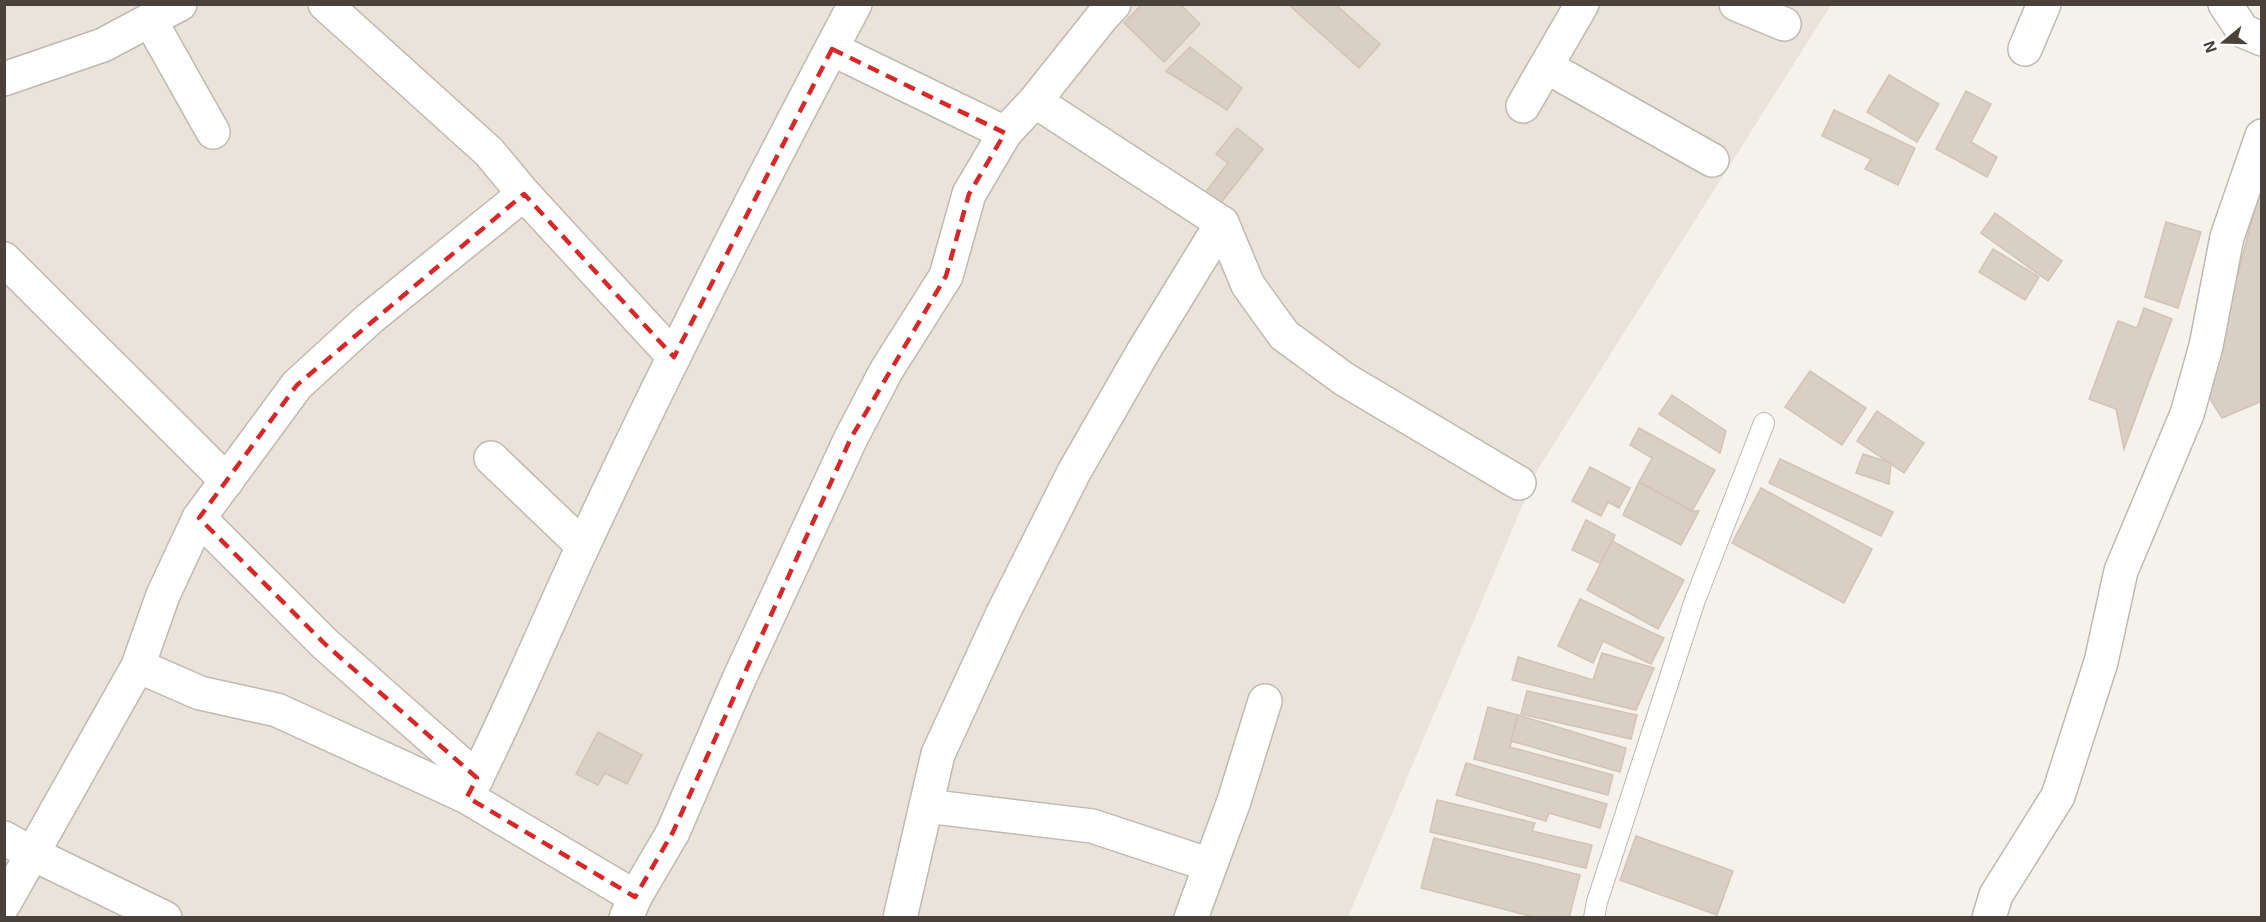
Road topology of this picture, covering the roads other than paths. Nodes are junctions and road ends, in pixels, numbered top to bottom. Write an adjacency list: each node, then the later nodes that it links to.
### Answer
1 (180, 4): 9 (street)
2 (325, 4): 22 (street)
3 (855, 4): 12 (street)
4 (1114, 4): 16 (street)
5 (1582, 4): 14 (street)
6 (1736, 4): 10 (street)
7 (2044, 4): 13 (street)
8 (2224, 4): 11 (street)
9 (150, 20): 15 (street); 18 (street)
10 (1784, 24)
11 (2262, 39)
12 (832, 49): 19 (street); 25 (street)
13 (2025, 49)
14 (1547, 67): 17 (street); 21 (street)
15 (4, 79)
16 (1035, 101): 19 (street); 23 (street)
17 (1523, 106)
18 (213, 132)
19 (1005, 133): 40 (street)
20 (2262, 136): 45 (street)
21 (1712, 160)
22 (524, 194): 25 (street); 28 (street)
23 (1222, 223): 29 (street); 35 (street)
24 (4, 260): 28 (street)
25 (674, 357): 31 (street)
26 (1764, 423): 44 (lane)
27 (491, 458): 31 (street)
28 (226, 481): 30 (street)
29 (1519, 483)
30 (199, 518): 32 (street); 34 (street)
31 (583, 546): 34 (street)
32 (138, 666): 34 (street); 37 (street)
33 (1265, 701): 38 (street)
34 (472, 788): 40 (street)
35 (926, 806): 38 (street); 42 (street)
36 (4, 838): 37 (street)
37 (33, 854): 39 (street); 41 (street)
38 (1210, 865): 43 (street)
39 (4, 904)
40 (630, 907)
41 (165, 918)
42 (900, 918)
43 (1191, 918)
44 (1594, 918)
45 (1989, 918)

